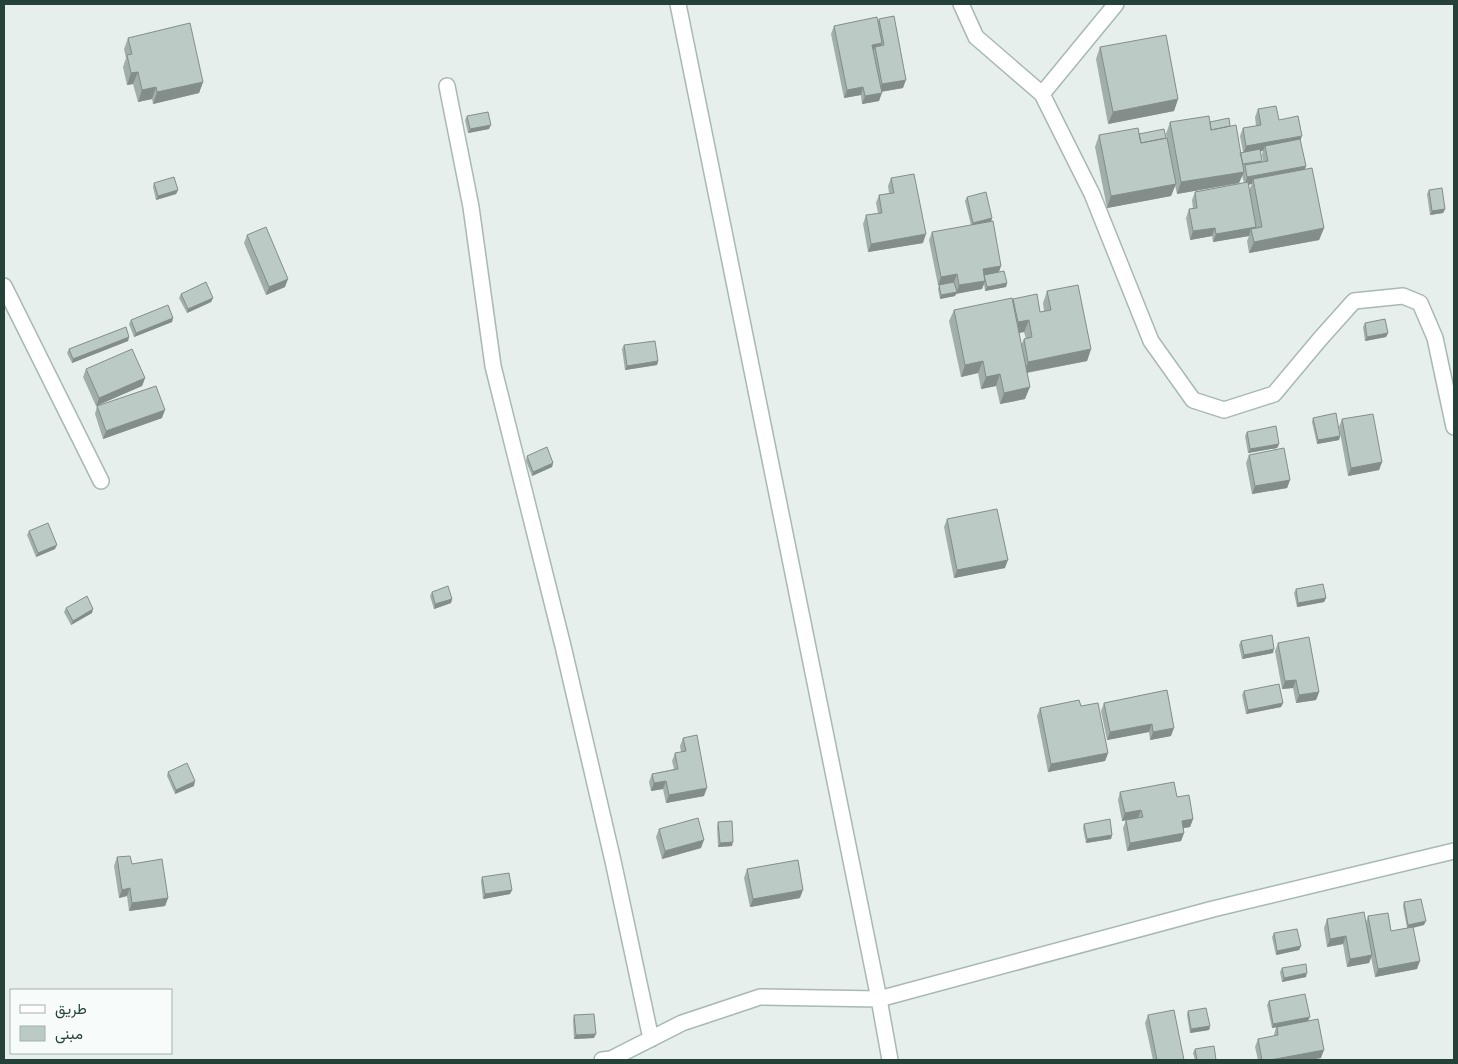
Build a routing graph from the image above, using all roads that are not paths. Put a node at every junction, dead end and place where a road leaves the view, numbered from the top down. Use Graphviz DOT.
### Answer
graph roads {
  1 [pos="678,4"];
  2 [pos="961,4"];
  3 [pos="1116,4"];
  4 [pos="447,86"];
  5 [pos="1042,94"];
  6 [pos="4,286"];
  7 [pos="1454,427"];
  8 [pos="101,480"];
  9 [pos="1454,851"];
  10 [pos="880,999"];
  11 [pos="651,1039"];
  12 [pos="602,1060"];
  13 [pos="890,1060"];
  1 -- 10 [label="street"];
  2 -- 5 [label="street"];
  3 -- 5 [label="street"];
  4 -- 11 [label="street"];
  5 -- 7 [label="street"];
  6 -- 8 [label="street"];
  9 -- 10 [label="street"];
  10 -- 11 [label="street"];
  10 -- 13 [label="street"];
  11 -- 12 [label="street"];
}
